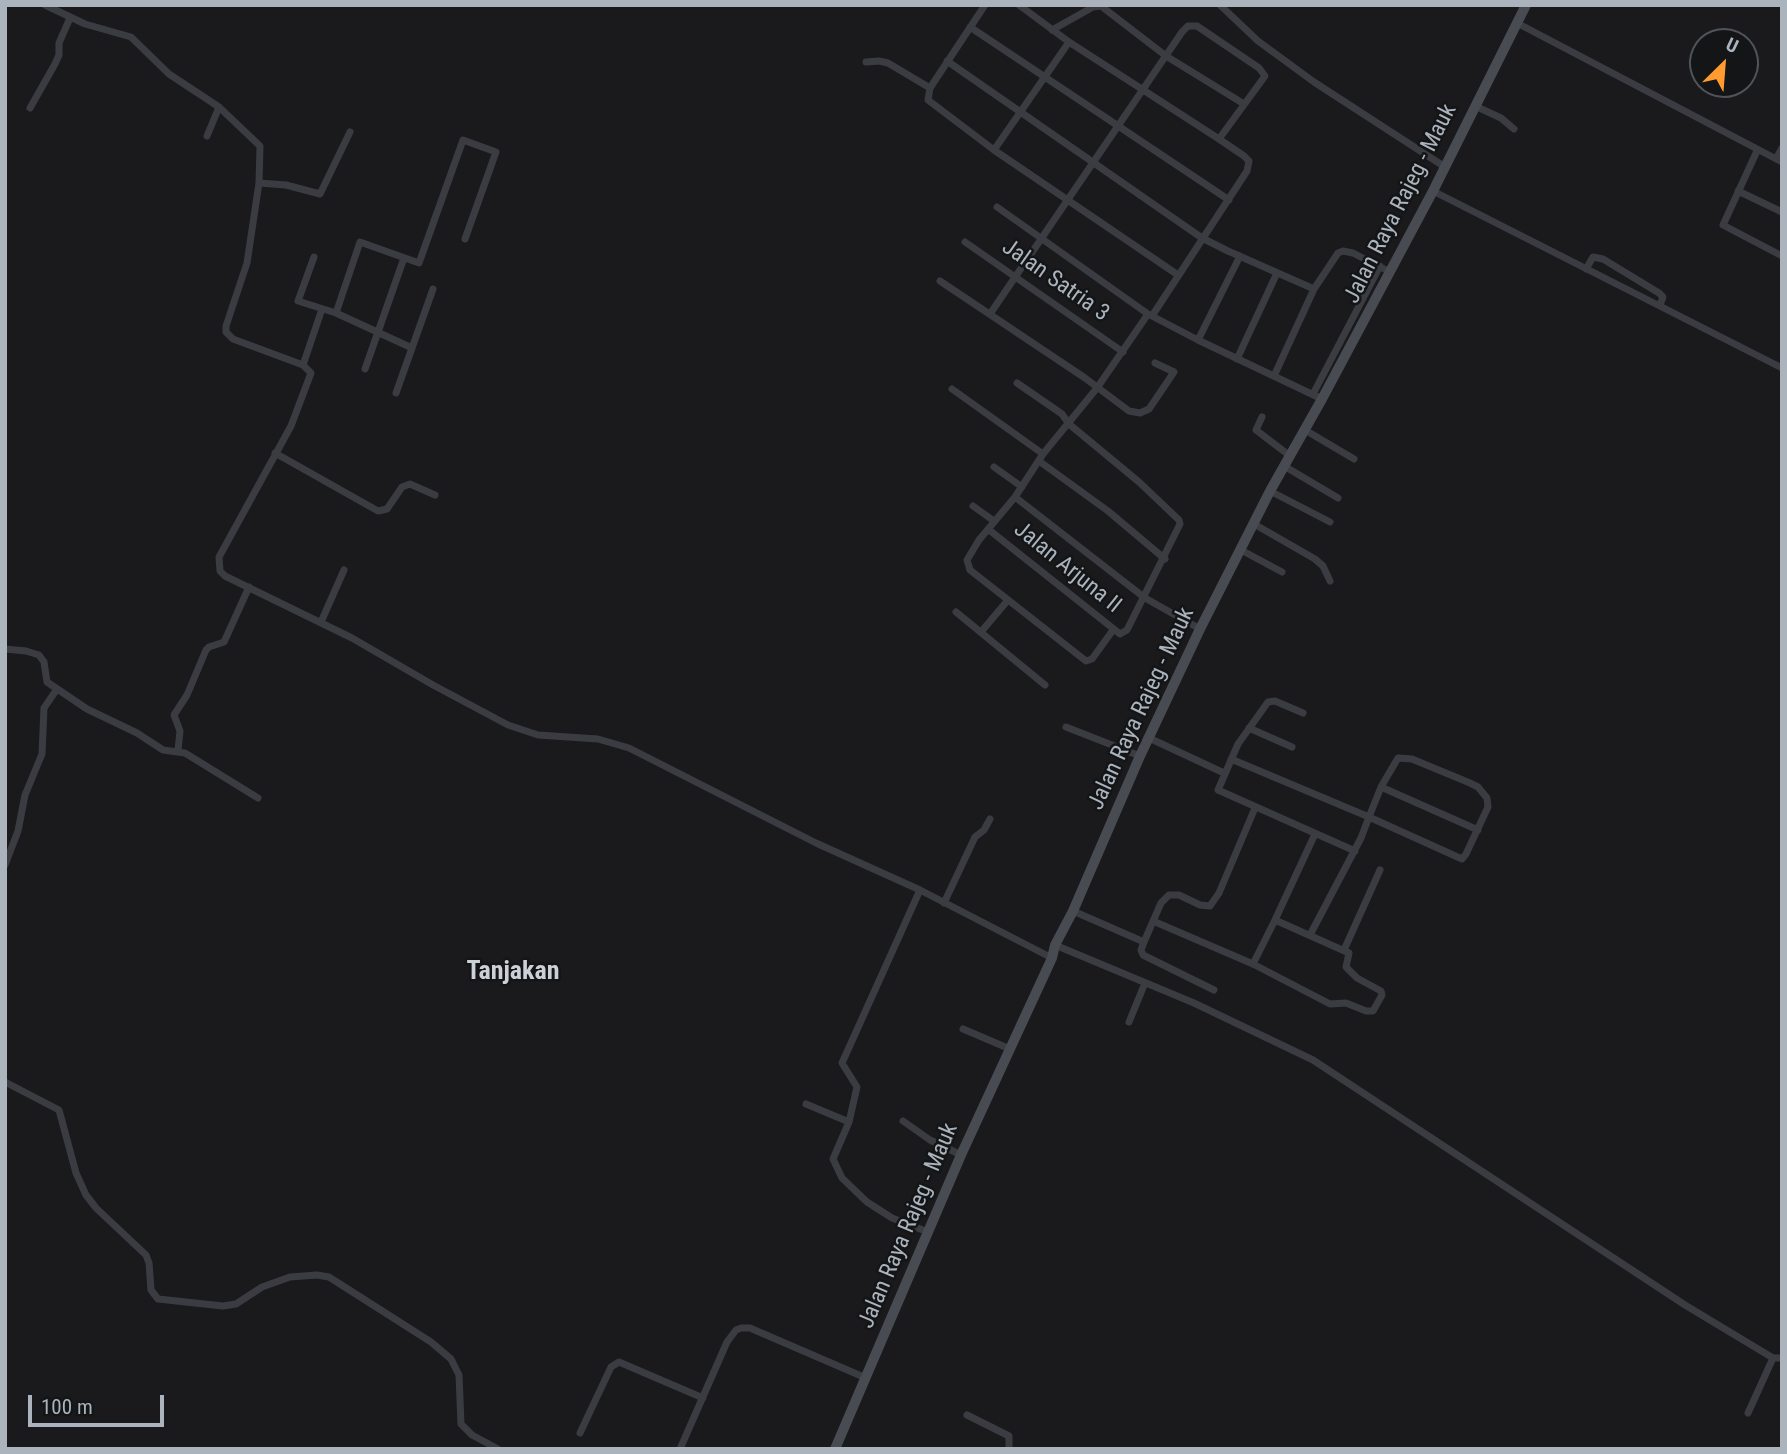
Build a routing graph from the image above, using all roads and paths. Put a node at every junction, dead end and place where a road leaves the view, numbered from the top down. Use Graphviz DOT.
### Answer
graph roads {
  1 [pos="45,5"];
  2 [pos="985,5"];
  3 [pos="1220,5"];
  4 [pos="1526,5"];
  5 [pos="1024,7"];
  6 [pos="70,18"];
  7 [pos="1517,23"];
  8 [pos="970,27"];
  9 [pos="1052,30"];
  10 [pos="1069,42"];
  11 [pos="1166,56"];
  12 [pos="947,61"];
  13 [pos="866,62"];
  14 [pos="1045,77"];
  15 [pos="930,88"];
  16 [pos="1143,91"];
  17 [pos="1244,104"];
  18 [pos="1475,106"];
  19 [pos="219,107"];
  20 [pos="30,108"];
  21 [pos="1020,112"];
  22 [pos="1118,126"];
  23 [pos="1514,129"];
  24 [pos="351,132"];
  25 [pos="207,136"];
  26 [pos="1219,139"];
  27 [pos="1782,148"];
  28 [pos="994,150"];
  29 [pos="1757,151"];
  30 [pos="1779,161"];
  31 [pos="1093,163"];
  32 [pos="1445,167"];
  33 [pos="259,183"];
  34 [pos="1433,191"];
  35 [pos="1738,191"];
  36 [pos="1067,198"];
  37 [pos="1229,200"];
  38 [pos="997,207"];
  39 [pos="1782,212"];
  40 [pos="1202,238"];
  41 [pos="466,239"];
  42 [pos="1042,239"];
  43 [pos="965,242"];
  44 [pos="1240,256"];
  45 [pos="1782,256"];
  46 [pos="314,257"];
  47 [pos="404,258"];
  48 [pos="1385,269"];
  49 [pos="1586,269"];
  50 [pos="1278,273"];
  51 [pos="1178,275"];
  52 [pos="1016,276"];
  53 [pos="940,281"];
  54 [pos="433,289"];
  55 [pos="1314,289"];
  56 [pos="1660,305"];
  57 [pos="322,309"];
  58 [pos="336,313"];
  59 [pos="990,314"];
  60 [pos="1150,315"];
  61 [pos="378,333"];
  62 [pos="1198,341"];
  63 [pos="412,348"];
  64 [pos="1123,352"];
  65 [pos="1237,359"];
  66 [pos="1156,363"];
  67 [pos="303,365"];
  68 [pos="1782,368"];
  69 [pos="365,369"];
  70 [pos="1274,376"];
  71 [pos="1017,383"];
  72 [pos="1097,388"];
  73 [pos="952,389"];
  74 [pos="396,393"];
  75 [pos="1318,396"];
  76 [pos="1262,417"];
  77 [pos="1069,424"];
  78 [pos="1304,430"];
  79 [pos="275,453"];
  80 [pos="1041,457"];
  81 [pos="1354,459"];
  82 [pos="1287,461"];
  83 [pos="994,467"];
  84 [pos="1022,488"];
  85 [pos="1270,491"];
  86 [pos="435,495"];
  87 [pos="1015,497"];
  88 [pos="1338,498"];
  89 [pos="973,506"];
  90 [pos="994,521"];
  91 [pos="1330,522"];
  92 [pos="1254,524"];
  93 [pos="988,529"];
  94 [pos="1241,550"];
  95 [pos="1165,559"];
  96 [pos="344,570"];
  97 [pos="1282,572"];
  98 [pos="1330,582"];
  99 [pos="248,587"];
  100 [pos="1145,598"];
  101 [pos="1008,600"];
  102 [pos="956,612"];
  103 [pos="321,622"];
  104 [pos="1200,629"];
  105 [pos="1113,631"];
  106 [pos="981,632"];
  107 [pos="5,649"];
  108 [pos="1045,685"];
  109 [pos="57,689"];
  110 [pos="1303,713"];
  111 [pos="1066,727"];
  112 [pos="1249,728"];
  113 [pos="1149,738"];
  114 [pos="1292,747"];
  115 [pos="178,750"];
  116 [pos="1140,756"];
  117 [pos="1231,759"];
  118 [pos="1224,774"];
  119 [pos="1381,787"];
  120 [pos="258,798"];
  121 [pos="1255,808"];
  122 [pos="1369,817"];
  123 [pos="989,819"];
  124 [pos="1478,830"];
  125 [pos="1315,834"];
  126 [pos="1355,851"];
  127 [pos="5,865"];
  128 [pos="1380,870"];
  129 [pos="920,890"];
  130 [pos="944,903"];
  131 [pos="1073,911"];
  132 [pos="1275,920"];
  133 [pos="1153,921"];
  134 [pos="1310,935"];
  135 [pos="1143,942"];
  136 [pos="1055,945"];
  137 [pos="1344,950"];
  138 [pos="1052,958"];
  139 [pos="1253,964"];
  140 [pos="1145,983"];
  141 [pos="1214,990"];
  142 [pos="1129,1022"];
  143 [pos="963,1029"];
  144 [pos="1010,1049"];
  145 [pos="5,1082"];
  146 [pos="806,1104"];
  147 [pos="903,1121"];
  148 [pos="849,1122"];
  149 [pos="961,1155"];
  150 [pos="928,1232"];
  151 [pos="1773,1358"];
  152 [pos="1782,1358"];
  153 [pos="866,1378"];
  154 [pos="703,1398"];
  155 [pos="1748,1413"];
  156 [pos="967,1415"];
  157 [pos="580,1433"];
  158 [pos="498,1449"];
  159 [pos="681,1449"];
  160 [pos="835,1449"];
  161 [pos="1009,1449"];
  1 -- 6 [label="street"];
  2 -- 8 [label="street"];
  3 -- 32 [label="street"];
  4 -- 7 [label="main road, Jalan Raya Rajeg - Mauk"];
  5 -- 9 [label="street"];
  6 -- 19 [label="street"];
  6 -- 20 [label="street"];
  7 -- 18 [label="main road, Jalan Raya Rajeg - Mauk"];
  7 -- 29 [label="street"];
  8 -- 12 [label="street"];
  8 -- 14 [label="street"];
  9 -- 10 [label="street"];
  9 -- 11 [label="street"];
  10 -- 14 [label="street"];
  10 -- 16 [label="street"];
  11 -- 16 [label="street"];
  11 -- 17 [label="street"];
  11 -- 17 [label="street"];
  12 -- 15 [label="street"];
  12 -- 21 [label="street"];
  13 -- 15 [label="street"];
  14 -- 21 [label="street"];
  14 -- 22 [label="street"];
  15 -- 28 [label="street"];
  16 -- 22 [label="street"];
  16 -- 26 [label="street"];
  17 -- 26 [label="street"];
  18 -- 23 [label="street"];
  18 -- 32 [label="main road, Jalan Raya Rajeg - Mauk"];
  19 -- 25 [label="street"];
  19 -- 33 [label="street"];
  21 -- 28 [label="street"];
  21 -- 31 [label="street"];
  22 -- 31 [label="street"];
  22 -- 37 [label="street"];
  24 -- 33 [label="street"];
  26 -- 37 [label="street"];
  27 -- 30 [label="street"];
  28 -- 36 [label="street"];
  29 -- 30 [label="street"];
  29 -- 35 [label="street"];
  31 -- 36 [label="street"];
  31 -- 40 [label="street"];
  32 -- 34 [label="main road, Jalan Raya Rajeg - Mauk"];
  33 -- 67 [label="street"];
  34 -- 48 [label="main road, Jalan Raya Rajeg - Mauk"];
  34 -- 49 [label="street"];
  35 -- 39 [label="street"];
  35 -- 45 [label="street"];
  36 -- 42 [label="street"];
  36 -- 51 [label="street"];
  37 -- 40 [label="street"];
  38 -- 42 [label="street"];
  40 -- 44 [label="street"];
  40 -- 51 [label="street"];
  41 -- 47 [label="street"];
  42 -- 52 [label="street"];
  42 -- 60 [label="street"];
  43 -- 52 [label="street, Jalan Satria 3"];
  44 -- 50 [label="street"];
  44 -- 62 [label="street"];
  46 -- 57 [label="street"];
  47 -- 58 [label="street"];
  47 -- 61 [label="street"];
  48 -- 55 [label="street"];
  48 -- 75 [label="main road, Jalan Raya Rajeg - Mauk"];
  49 -- 56 [label="street"];
  49 -- 56 [label="street"];
  50 -- 55 [label="street"];
  50 -- 65 [label="street"];
  51 -- 60 [label="street"];
  52 -- 59 [label="street"];
  52 -- 64 [label="street, Jalan Satria 3"];
  53 -- 59 [label="street"];
  54 -- 63 [label="street"];
  55 -- 70 [label="street"];
  56 -- 68 [label="street"];
  57 -- 58 [label="street"];
  57 -- 67 [label="street"];
  58 -- 61 [label="street"];
  59 -- 72 [label="street"];
  60 -- 62 [label="street"];
  60 -- 64 [label="street"];
  61 -- 63 [label="street"];
  61 -- 69 [label="street"];
  62 -- 65 [label="street"];
  63 -- 74 [label="street"];
  64 -- 72 [label="street"];
  65 -- 70 [label="street"];
  66 -- 72 [label="street"];
  67 -- 79 [label="street"];
  70 -- 75 [label="street"];
  71 -- 77 [label="street"];
  72 -- 77 [label="street"];
  73 -- 80 [label="street"];
  75 -- 78 [label="main road, Jalan Raya Rajeg - Mauk"];
  76 -- 82 [label="street"];
  77 -- 80 [label="street"];
  77 -- 95 [label="street"];
  78 -- 81 [label="street"];
  78 -- 82 [label="main road, Jalan Raya Rajeg - Mauk"];
  79 -- 86 [label="street"];
  79 -- 99 [label="street"];
  80 -- 84 [label="street"];
  80 -- 95 [label="street"];
  82 -- 85 [label="main road, Jalan Raya Rajeg - Mauk"];
  82 -- 88 [label="street"];
  83 -- 84 [label="street"];
  84 -- 87 [label="street"];
  85 -- 91 [label="street"];
  85 -- 92 [label="main road, Jalan Raya Rajeg - Mauk"];
  87 -- 90 [label="street"];
  87 -- 100 [label="street"];
  89 -- 90 [label="street"];
  90 -- 93 [label="street"];
  92 -- 94 [label="main road, Jalan Raya Rajeg - Mauk"];
  92 -- 98 [label="street"];
  93 -- 101 [label="street"];
  93 -- 105 [label="street, Jalan Arjuna II"];
  94 -- 97 [label="street"];
  94 -- 104 [label="main road, Jalan Raya Rajeg - Mauk"];
  95 -- 100 [label="street"];
  96 -- 103 [label="street"];
  99 -- 103 [label="street"];
  99 -- 115 [label="street"];
  100 -- 104 [label="street"];
  100 -- 105 [label="street, Jalan Arjuna II"];
  101 -- 105 [label="street"];
  101 -- 106 [label="street"];
  102 -- 106 [label="street"];
  103 -- 129 [label="street"];
  104 -- 113 [label="main road, Jalan Raya Rajeg - Mauk"];
  106 -- 108 [label="street"];
  107 -- 109 [label="street"];
  109 -- 115 [label="street"];
  109 -- 127 [label="street"];
  110 -- 112 [label="street"];
  111 -- 116 [label="street"];
  112 -- 114 [label="street"];
  112 -- 117 [label="street"];
  113 -- 116 [label="main road, Jalan Raya Rajeg - Mauk"];
  113 -- 118 [label="street"];
  115 -- 120 [label="street"];
  116 -- 131 [label="main road, Jalan Raya Rajeg - Mauk"];
  117 -- 118 [label="street"];
  117 -- 122 [label="street"];
  118 -- 121 [label="street"];
  119 -- 122 [label="street"];
  119 -- 124 [label="street"];
  119 -- 124 [label="street"];
  121 -- 125 [label="street"];
  121 -- 133 [label="street"];
  122 -- 124 [label="street"];
  122 -- 126 [label="street"];
  123 -- 130 [label="street"];
  125 -- 126 [label="street"];
  125 -- 132 [label="street"];
  126 -- 134 [label="street"];
  128 -- 137 [label="street"];
  129 -- 130 [label="street"];
  129 -- 148 [label="street"];
  130 -- 138 [label="street"];
  131 -- 135 [label="street"];
  131 -- 136 [label="main road, Jalan Raya Rajeg - Mauk"];
  132 -- 134 [label="street"];
  132 -- 139 [label="street"];
  133 -- 135 [label="street"];
  133 -- 139 [label="street"];
  134 -- 137 [label="street"];
  135 -- 141 [label="street"];
  136 -- 138 [label="main road, Jalan Raya Rajeg - Mauk"];
  136 -- 140 [label="street"];
  137 -- 139 [label="street"];
  138 -- 144 [label="main road, Jalan Raya Rajeg - Mauk"];
  140 -- 142 [label="street"];
  140 -- 151 [label="street"];
  143 -- 144 [label="street"];
  144 -- 149 [label="main road, Jalan Raya Rajeg - Mauk"];
  145 -- 158 [label="street"];
  146 -- 148 [label="street"];
  147 -- 149 [label="street"];
  148 -- 150 [label="street"];
  149 -- 150 [label="main road, Jalan Raya Rajeg - Mauk"];
  150 -- 153 [label="main road, Jalan Raya Rajeg - Mauk"];
  151 -- 152 [label="street"];
  151 -- 155 [label="street"];
  153 -- 154 [label="street"];
  153 -- 160 [label="main road, Jalan Raya Rajeg - Mauk"];
  154 -- 157 [label="street"];
  154 -- 159 [label="street"];
  156 -- 161 [label="street"];
}
